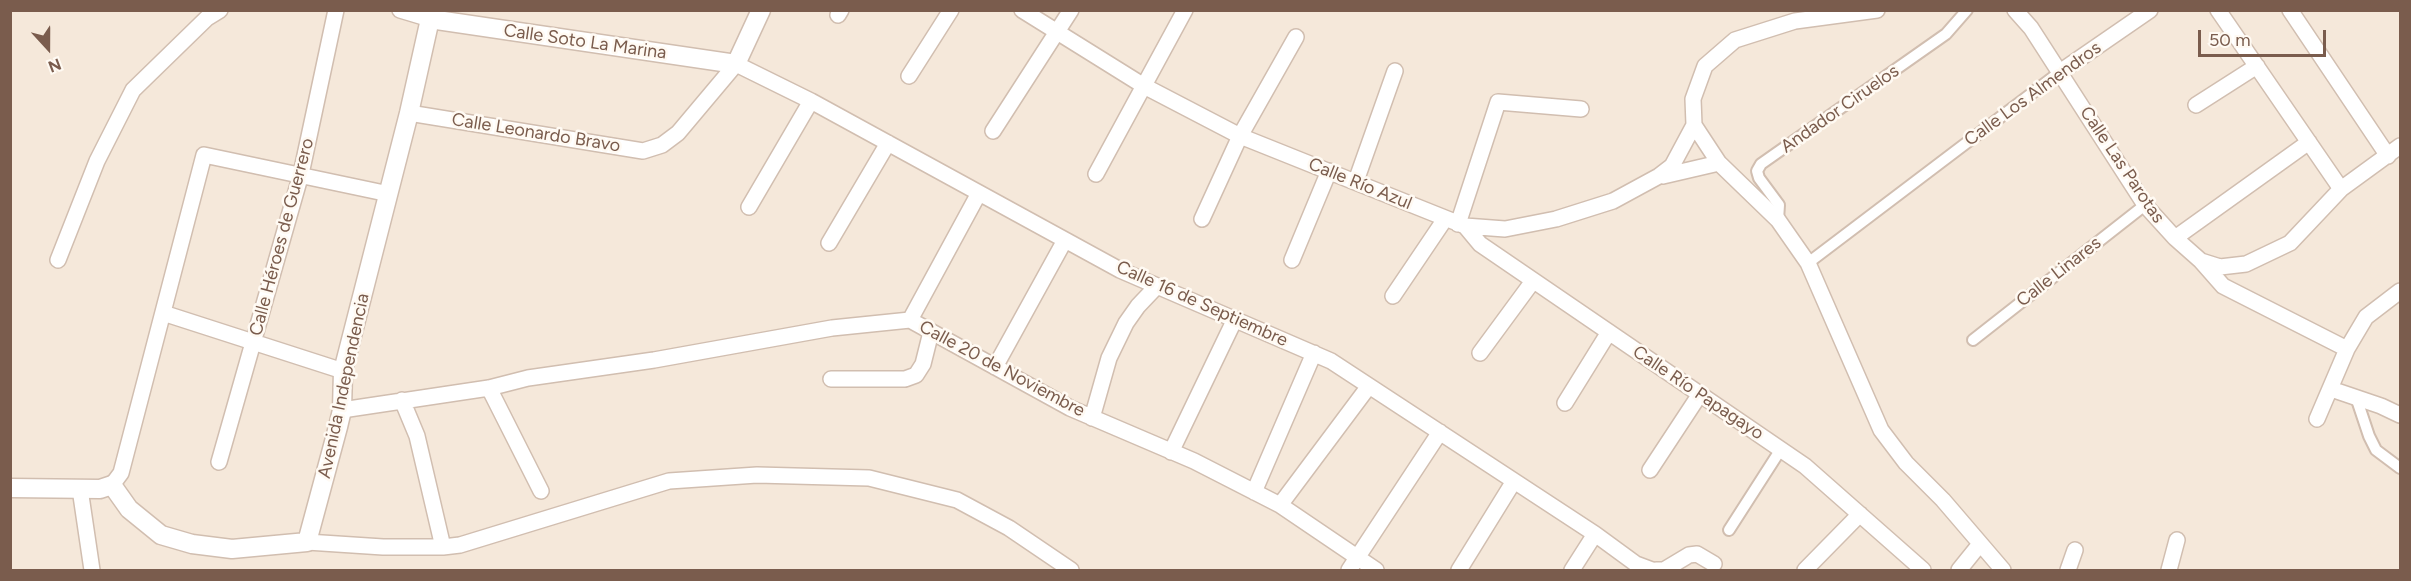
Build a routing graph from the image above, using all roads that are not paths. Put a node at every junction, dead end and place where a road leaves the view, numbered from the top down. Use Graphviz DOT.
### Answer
graph roads {
  1 [pos="220,10"];
  2 [pos="336,10"];
  3 [pos="400,10"];
  4 [pos="761,10"];
  5 [pos="951,10"];
  6 [pos="1022,10"];
  7 [pos="1071,10"];
  8 [pos="1185,10"];
  9 [pos="1876,10"];
  10 [pos="1967,10"];
  11 [pos="2015,10"];
  12 [pos="2150,10"];
  13 [pos="2218,10"];
  14 [pos="2290,10"];
  15 [pos="431,15"];
  16 [pos="1057,32"];
  17 [pos="1296,37"];
  18 [pos="736,64"];
  19 [pos="2257,66"];
  20 [pos="1395,71"];
  21 [pos="2060,72"];
  22 [pos="909,76"];
  23 [pos="1144,86"];
  24 [pos="811,100"];
  25 [pos="2196,105"];
  26 [pos="1581,109"];
  27 [pos="410,112"];
  28 [pos="1694,125"];
  29 [pos="993,132"];
  30 [pos="1240,136"];
  31 [pos="2308,142"];
  32 [pos="888,143"];
  33 [pos="2400,146"];
  34 [pos="2388,156"];
  35 [pos="1719,163"];
  36 [pos="1329,171"];
  37 [pos="301,174"];
  38 [pos="1096,174"];
  39 [pos="1659,176"];
  40 [pos="1356,181"];
  41 [pos="2342,189"];
  42 [pos="979,193"];
  43 [pos="389,194"];
  44 [pos="2145,205"];
  45 [pos="749,207"];
  46 [pos="1202,219"];
  47 [pos="1778,220"];
  48 [pos="1456,223"];
  49 [pos="2175,238"];
  50 [pos="1065,240"];
  51 [pos="828,243"];
  52 [pos="58,260"];
  53 [pos="1292,260"];
  54 [pos="2201,261"];
  55 [pos="1808,263"];
  56 [pos="1533,280"];
  57 [pos="1157,286"];
  58 [pos="2400,291"];
  59 [pos="1394,296"];
  60 [pos="163,313"];
  61 [pos="1235,319"];
  62 [pos="910,320"];
  63 [pos="931,332"];
  64 [pos="1609,332"];
  65 [pos="1973,340"];
  66 [pos="254,342"];
  67 [pos="2347,349"];
  68 [pos="1314,353"];
  69 [pos="1480,353"];
  70 [pos="995,367"];
  71 [pos="343,372"];
  72 [pos="831,380"];
  73 [pos="1369,386"];
  74 [pos="489,388"];
  75 [pos="2331,389"];
  76 [pos="1700,394"];
  77 [pos="2356,397"];
  78 [pos="402,400"];
  79 [pos="1565,403"];
  80 [pos="342,410"];
  81 [pos="2400,415"];
  82 [pos="1092,418"];
  83 [pos="2317,419"];
  84 [pos="1440,432"];
  85 [pos="1781,449"];
  86 [pos="1171,452"];
  87 [pos="219,462"];
  88 [pos="2400,468"];
  89 [pos="1650,470"];
  90 [pos="1514,481"];
  91 [pos="112,485"];
  92 [pos="10,489"];
  93 [pos="80,489"];
  94 [pos="541,491"];
  95 [pos="1254,492"];
  96 [pos="1280,505"];
  97 [pos="1860,514"];
  98 [pos="1729,530"];
  99 [pos="1595,534"];
  100 [pos="2177,540"];
  101 [pos="307,542"];
  102 [pos="1980,544"];
  103 [pos="443,547"];
  104 [pos="2075,550"];
  105 [pos="1353,564"];
  106 [pos="1714,564"];
  107 [pos="92,570"];
  108 [pos="1071,570"];
  109 [pos="1376,570"];
  110 [pos="1459,570"];
  111 [pos="1572,570"];
  112 [pos="1654,570"];
  113 [pos="1805,570"];
  114 [pos="1923,570"];
  115 [pos="1959,570"];
  116 [pos="2003,570"];
  117 [pos="2068,570"];
  118 [pos="2169,570"];
  1 -- 52 [label="street"];
  2 -- 37 [label="street, Calle Héroes de Guerrero"];
  3 -- 15 [label="street, Calle Soto La Marina"];
  4 -- 18 [label="street"];
  5 -- 22 [label="street"];
  6 -- 16 [label="street, Calle Río Azul"];
  7 -- 16 [label="street"];
  8 -- 23 [label="street"];
  9 -- 28 [label="street"];
  10 -- 47 [label="street, Andador Ciruelos"];
  11 -- 21 [label="street, Calle Las Parotas"];
  12 -- 21 [label="street, Calle Los Almendros"];
  13 -- 19 [label="street"];
  14 -- 34 [label="street"];
  15 -- 18 [label="street, Calle Soto La Marina"];
  15 -- 27 [label="street, Avenida Independencia"];
  16 -- 23 [label="street, Calle Río Azul"];
  16 -- 29 [label="street"];
  17 -- 30 [label="street"];
  18 -- 24 [label="street, Calle 16 de Septiembre"];
  18 -- 27 [label="street, Calle Leonardo Bravo"];
  19 -- 25 [label="street"];
  19 -- 31 [label="street"];
  20 -- 40 [label="street"];
  21 -- 44 [label="street, Calle Las Parotas"];
  21 -- 55 [label="street, Calle Los Almendros"];
  23 -- 30 [label="street, Calle Río Azul"];
  23 -- 38 [label="street"];
  24 -- 32 [label="street, Calle 16 de Septiembre"];
  24 -- 45 [label="street"];
  26 -- 48 [label="street"];
  27 -- 43 [label="street, Avenida Independencia"];
  28 -- 35 [label="street"];
  28 -- 39 [label="street, Calle Río Azul"];
  30 -- 36 [label="street, Calle Río Azul"];
  30 -- 46 [label="street"];
  31 -- 41 [label="street"];
  31 -- 49 [label="street"];
  32 -- 42 [label="street, Calle 16 de Septiembre"];
  32 -- 51 [label="street"];
  33 -- 34 [label="street"];
  34 -- 41 [label="street"];
  35 -- 39 [label="street"];
  35 -- 47 [label="street"];
  36 -- 40 [label="street, Calle Río Azul"];
  36 -- 53 [label="street"];
  37 -- 43 [label="street"];
  37 -- 60 [label="street"];
  37 -- 66 [label="street, Calle Héroes de Guerrero"];
  39 -- 48 [label="street, Calle Río Azul"];
  40 -- 48 [label="street, Calle Río Azul"];
  41 -- 54 [label="street"];
  42 -- 50 [label="street, Calle 16 de Septiembre"];
  42 -- 62 [label="street"];
  43 -- 71 [label="street, Avenida Independencia"];
  44 -- 49 [label="street, Calle Las Parotas"];
  44 -- 65 [label="street, Calle Linares"];
  47 -- 55 [label="street"];
  48 -- 56 [label="street, Calle Río Papagayo"];
  48 -- 59 [label="street"];
  49 -- 54 [label="street, Calle Las Parotas"];
  50 -- 57 [label="street, Calle 16 de Septiembre"];
  50 -- 70 [label="street"];
  54 -- 67 [label="street, Calle Las Parotas"];
  55 -- 102 [label="street"];
  56 -- 64 [label="street, Calle Río Papagayo"];
  56 -- 69 [label="street"];
  57 -- 61 [label="street, Calle 16 de Septiembre"];
  57 -- 82 [label="street"];
  58 -- 67 [label="street"];
  60 -- 66 [label="street"];
  60 -- 91 [label="street"];
  61 -- 68 [label="street, Calle 16 de Septiembre"];
  61 -- 86 [label="street"];
  62 -- 63 [label="street, Calle 20 de Noviembre"];
  62 -- 74 [label="street, Calle 20 de Noviembre"];
  63 -- 70 [label="street, Calle 20 de Noviembre"];
  63 -- 72 [label="street"];
  64 -- 76 [label="street, Calle Río Papagayo"];
  64 -- 79 [label="street"];
  66 -- 71 [label="street"];
  66 -- 87 [label="street, Calle Héroes de Guerrero"];
  67 -- 75 [label="street"];
  68 -- 73 [label="street, Calle 16 de Septiembre"];
  68 -- 95 [label="street"];
  70 -- 82 [label="street, Calle 20 de Noviembre"];
  71 -- 80 [label="street, Avenida Independencia"];
  73 -- 84 [label="street, Calle 16 de Septiembre"];
  73 -- 96 [label="street"];
  74 -- 78 [label="street, Calle 20 de Noviembre"];
  74 -- 94 [label="street"];
  75 -- 77 [label="street"];
  75 -- 83 [label="street"];
  76 -- 85 [label="street, Calle Río Papagayo"];
  76 -- 89 [label="street"];
  77 -- 81 [label="street"];
  77 -- 88 [label="street"];
  78 -- 80 [label="street, Calle 20 de Noviembre"];
  78 -- 103 [label="street"];
  80 -- 101 [label="street, Avenida Independencia"];
  82 -- 86 [label="street, Calle 20 de Noviembre"];
  84 -- 90 [label="street, Calle 16 de Septiembre"];
  84 -- 105 [label="street"];
  85 -- 97 [label="street, Calle Río Papagayo"];
  85 -- 98 [label="street"];
  86 -- 95 [label="street, Calle 20 de Noviembre"];
  90 -- 99 [label="street, Calle 16 de Septiembre"];
  90 -- 110 [label="street"];
  91 -- 93 [label="street"];
  91 -- 101 [label="street"];
  92 -- 93 [label="street"];
  93 -- 107 [label="street"];
  95 -- 96 [label="street, Calle 20 de Noviembre"];
  96 -- 105 [label="street, Calle 20 de Noviembre"];
  97 -- 113 [label="street"];
  97 -- 114 [label="street, Calle Río Papagayo"];
  99 -- 111 [label="street"];
  99 -- 112 [label="street, Calle 16 de Septiembre"];
  100 -- 118 [label="street"];
  101 -- 103 [label="street"];
  102 -- 115 [label="street"];
  102 -- 116 [label="street"];
  103 -- 108 [label="street"];
  104 -- 117 [label="street"];
  105 -- 109 [label="street, Calle 20 de Noviembre"];
  106 -- 112 [label="street, Calle 16 de Septiembre"];
}
